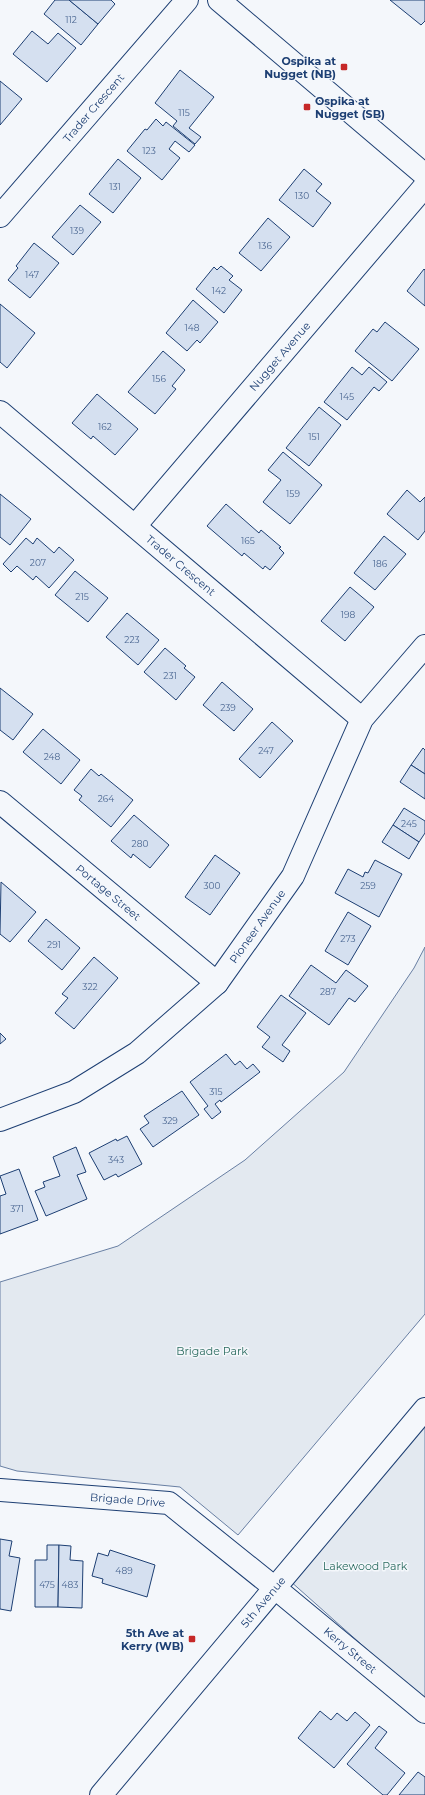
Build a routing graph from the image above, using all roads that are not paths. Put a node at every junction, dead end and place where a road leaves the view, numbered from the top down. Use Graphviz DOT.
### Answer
graph roads {
  1 [pos="187,0"];
  2 [pos="219,0"];
  3 [pos="425,175"];
  4 [pos="425,186"];
  5 [pos="0,216"];
  6 [pos="0,412"];
  7 [pos="135,526"];
  8 [pos="425,646"];
  9 [pos="362,719"];
  10 [pos="0,802"];
  11 [pos="217,983"];
  12 [pos="0,1120"];
  13 [pos="425,1409"];
  14 [pos="0,1490"];
  15 [pos="275,1588"];
  16 [pos="425,1712"];
  17 [pos="101,1795"];
  1 -- 5 [label="street, Trader Crescent"];
  2 -- 3 [label="street"];
  4 -- 7 [label="street, Nugget Avenue"];
  6 -- 7 [label="street, Trader Crescent"];
  7 -- 9 [label="street, Trader Crescent"];
  8 -- 9 [label="street, Pioneer Avenue"];
  9 -- 11 [label="street, Pioneer Avenue"];
  10 -- 11 [label="street, Portage Street"];
  11 -- 12 [label="street, Pioneer Avenue"];
  13 -- 15 [label="street, 5th Avenue"];
  14 -- 15 [label="street, Brigade Drive"];
  15 -- 16 [label="street, Kerry Street"];
  15 -- 17 [label="street, 5th Avenue"];
}
